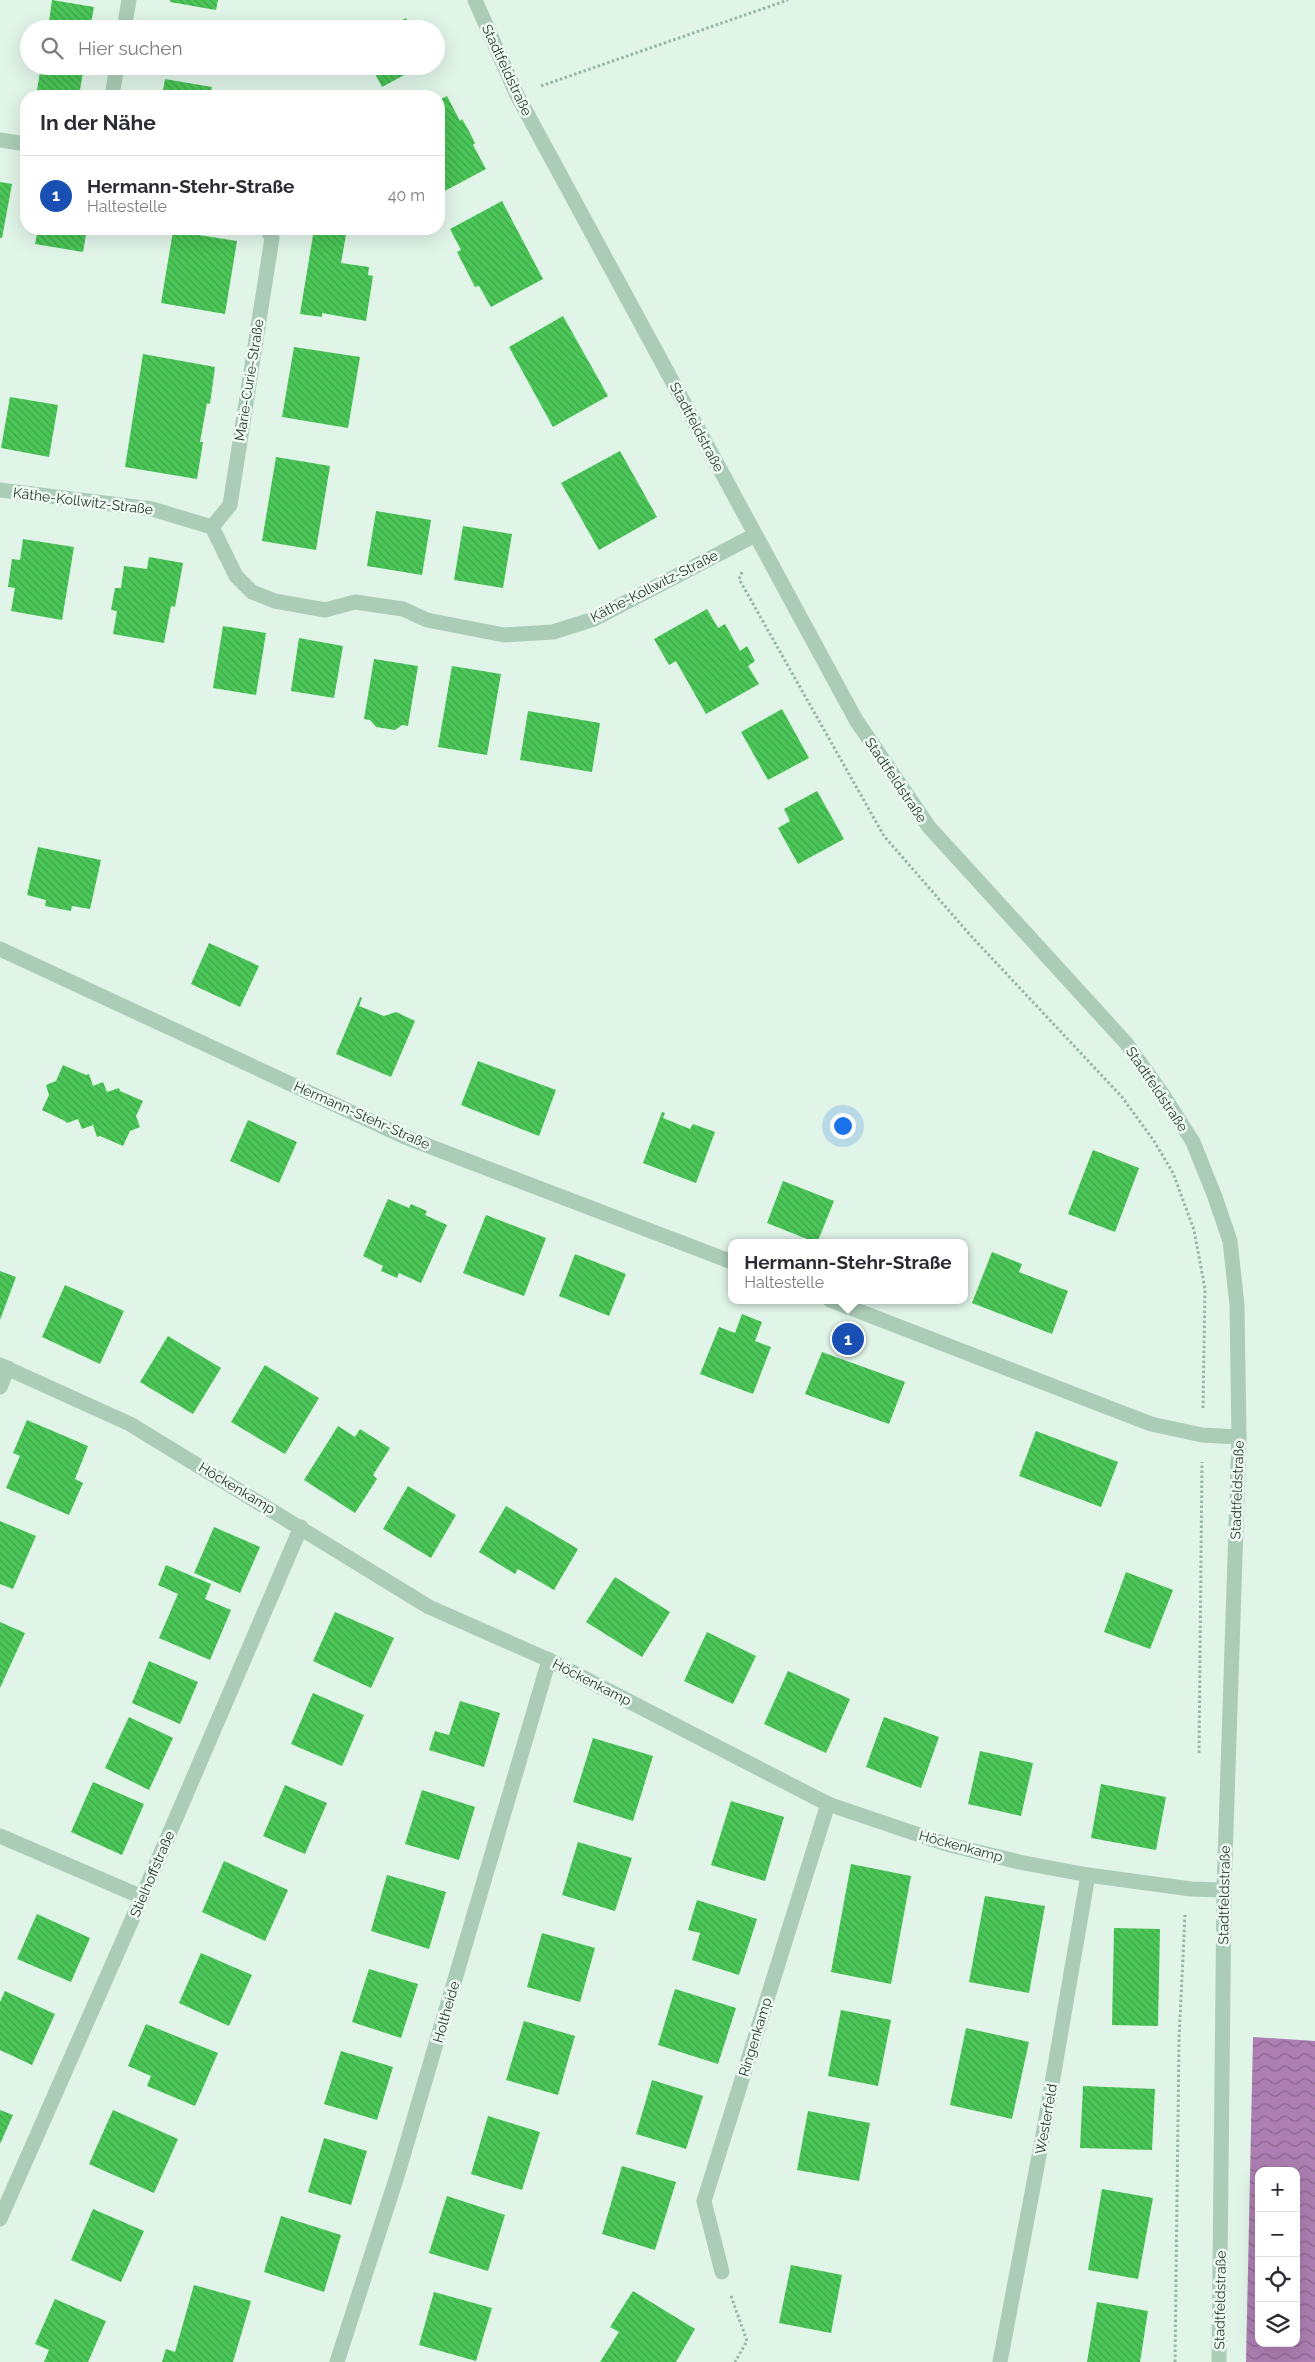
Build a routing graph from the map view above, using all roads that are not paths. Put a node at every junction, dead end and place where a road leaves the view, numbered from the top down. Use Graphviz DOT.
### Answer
graph roads {
  1 [pos="129,0"];
  2 [pos="475,0"];
  3 [pos="126,20"];
  4 [pos="116,75"];
  5 [pos="113,90"];
  6 [pos="0,140"];
  7 [pos="20,143"];
  8 [pos="270,235"];
  9 [pos="0,490"];
  10 [pos="212,527"];
  11 [pos="755,535"];
  12 [pos="0,949"];
  13 [pos="728,1260"];
  14 [pos="840,1304"];
  15 [pos="4,1366"];
  16 [pos="0,1387"];
  17 [pos="1239,1437"];
  18 [pos="301,1527"];
  19 [pos="549,1660"];
  20 [pos="828,1804"];
  21 [pos="0,1836"];
  22 [pos="1088,1875"];
  23 [pos="1224,1890"];
  24 [pos="142,1897"];
  25 [pos="0,2219"];
  26 [pos="722,2272"];
  27 [pos="337,2362"];
  28 [pos="1000,2362"];
  29 [pos="1219,2362"];
  1 -- 3 [label="street"];
  2 -- 11 [label="street, Stadtfeldstraße"];
  4 -- 5 [label="street"];
  6 -- 7 [label="street"];
  8 -- 10 [label="street, Marie-Curie-Straße"];
  9 -- 10 [label="street, Käthe-Kollwitz-Straße"];
  10 -- 11 [label="street, Käthe-Kollwitz-Straße"];
  11 -- 17 [label="street, Stadtfeldstraße"];
  12 -- 13 [label="street, Hermann-Stehr-Straße"];
  14 -- 17 [label="street"];
  15 -- 16 [label="street"];
  15 -- 18 [label="street, Höckenkamp"];
  17 -- 23 [label="street, Stadtfeldstraße"];
  18 -- 19 [label="street, Höckenkamp"];
  18 -- 24 [label="street, Stielhoffstraße"];
  19 -- 20 [label="street, Höckenkamp"];
  19 -- 27 [label="street, Holtheide"];
  20 -- 22 [label="street, Höckenkamp"];
  20 -- 26 [label="street, Ringenkamp"];
  21 -- 24 [label="street"];
  22 -- 23 [label="street, Höckenkamp"];
  22 -- 28 [label="street, Westerfeld"];
  23 -- 29 [label="street, Stadtfeldstraße"];
  24 -- 25 [label="street, Stielhoffstraße"];
}
